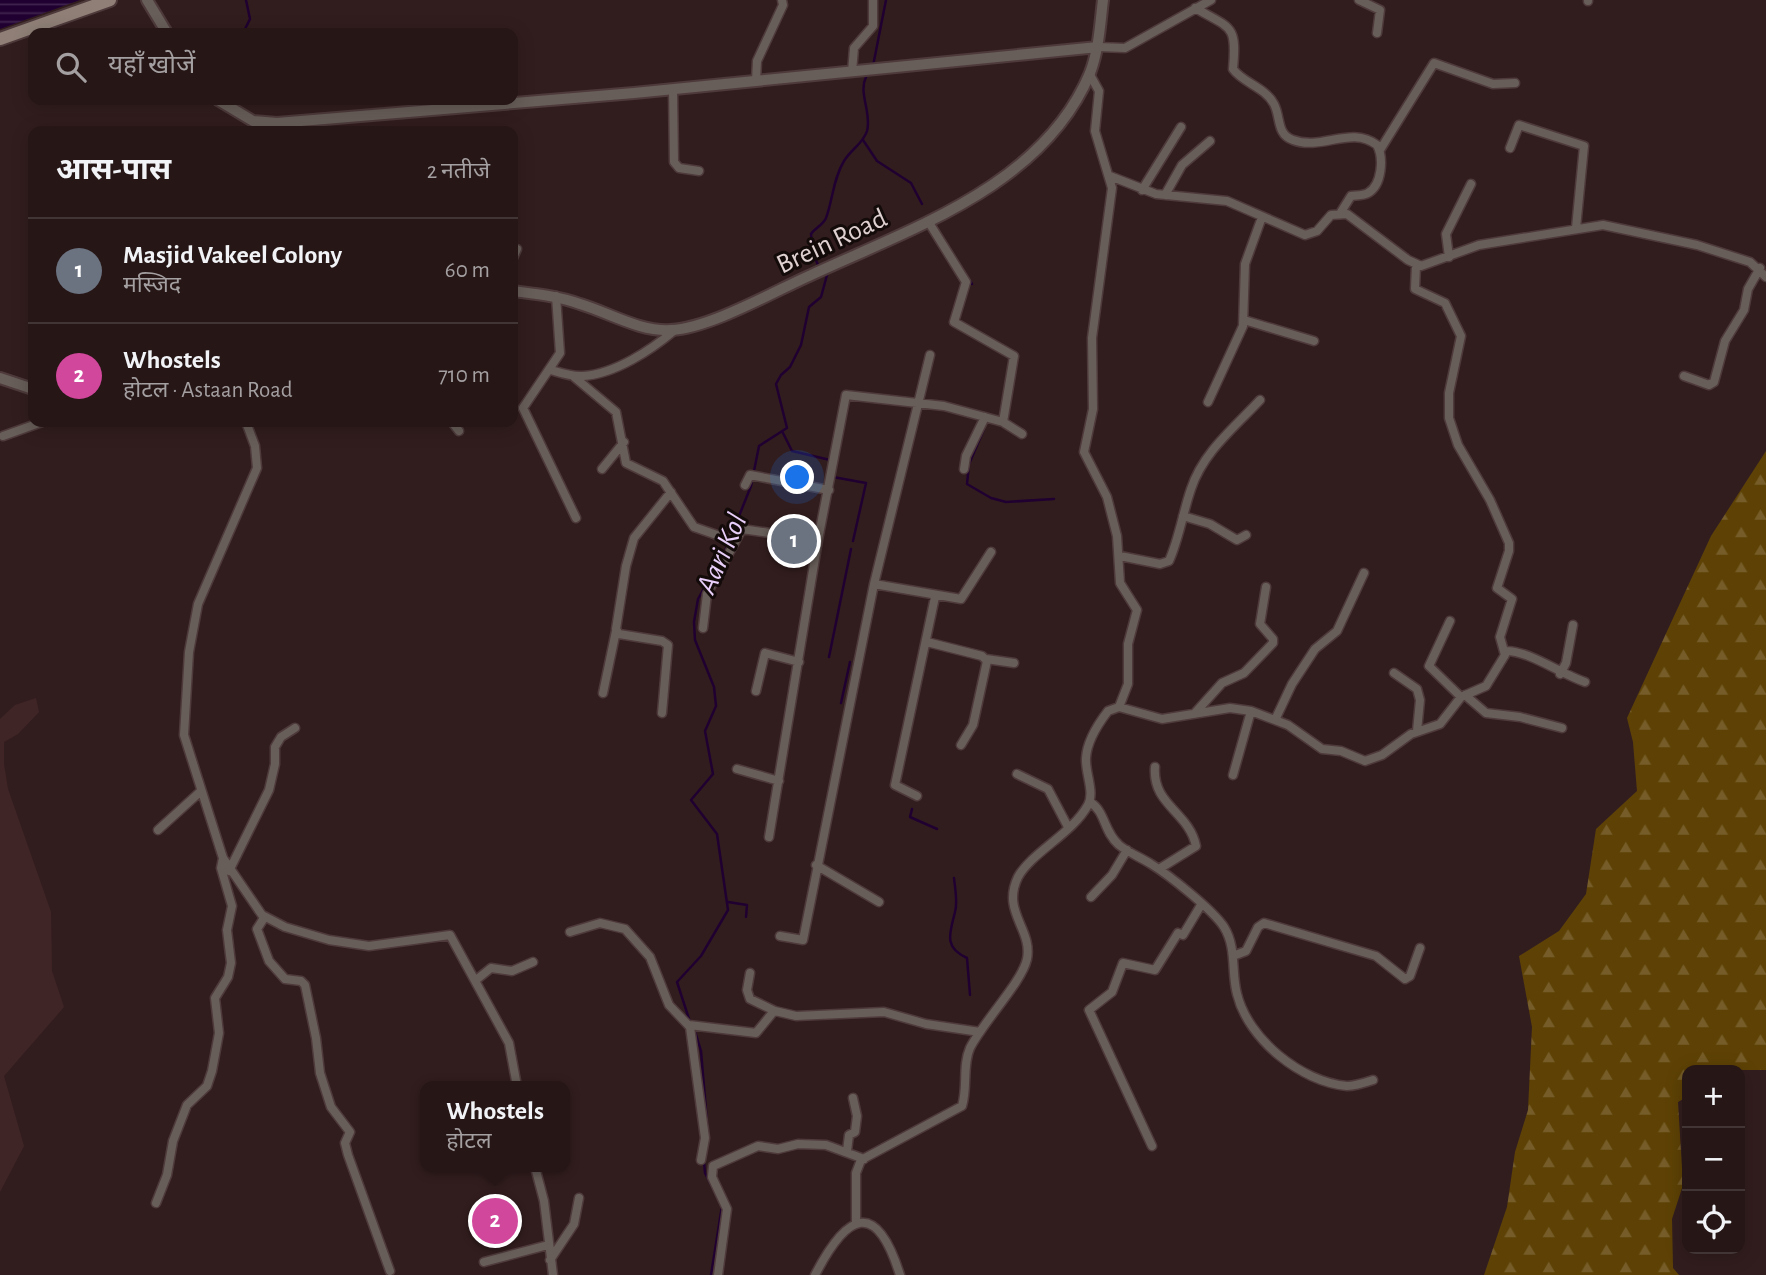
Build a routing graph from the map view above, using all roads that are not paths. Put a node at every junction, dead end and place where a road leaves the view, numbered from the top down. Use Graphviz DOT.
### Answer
graph roads {
  1 [pos="110,0"];
  2 [pos="148,0"];
  3 [pos="782,0"];
  4 [pos="873,0"];
  5 [pos="1103,0"];
  6 [pos="1211,0"];
  7 [pos="1359,0"];
  8 [pos="1195,8"];
  9 [pos="31,28"];
  10 [pos="164,28"];
  11 [pos="28,29"];
  12 [pos="1377,33"];
  13 [pos="0,39"];
  14 [pos="1098,47"];
  15 [pos="852,72"];
  16 [pos="1089,74"];
  17 [pos="756,81"];
  18 [pos="1515,83"];
  19 [pos="673,89"];
  20 [pos="518,102"];
  21 [pos="226,105"];
  22 [pos="487,105"];
  23 [pos="1181,127"];
  24 [pos="1210,141"];
  25 [pos="1510,148"];
  26 [pos="1380,150"];
  27 [pos="699,171"];
  28 [pos="1110,176"];
  29 [pos="1471,184"];
  30 [pos="1142,190"];
  31 [pos="1166,195"];
  32 [pos="1341,212"];
  33 [pos="1262,217"];
  34 [pos="928,221"];
  35 [pos="1576,228"];
  36 [pos="1449,257"];
  37 [pos="1416,265"];
  38 [pos="1760,268"];
  39 [pos="1766,277"];
  40 [pos="518,292"];
  41 [pos="556,296"];
  42 [pos="1244,320"];
  43 [pos="675,330"];
  44 [pos="1314,341"];
  45 [pos="930,355"];
  46 [pos="551,370"];
  47 [pos="573,376"];
  48 [pos="1684,376"];
  49 [pos="0,378"];
  50 [pos="28,387"];
  51 [pos="1260,400"];
  52 [pos="919,402"];
  53 [pos="1208,402"];
  54 [pos="985,417"];
  55 [pos="1003,422"];
  56 [pos="28,427"];
  57 [pos="248,427"];
  58 [pos="456,427"];
  59 [pos="459,431"];
  60 [pos="1022,434"];
  61 [pos="3,436"];
  62 [pos="624,442"];
  63 [pos="964,469"];
  64 [pos="602,470"];
  65 [pos="745,485"];
  66 [pos="829,490"];
  67 [pos="671,492"];
  68 [pos="1183,516"];
  69 [pos="576,518"];
  70 [pos="1246,535"];
  71 [pos="731,540"];
  72 [pos="818,540"];
  73 [pos="992,552"];
  74 [pos="1119,556"];
  75 [pos="1364,573"];
  76 [pos="874,584"];
  77 [pos="1266,587"];
  78 [pos="935,597"];
  79 [pos="1450,621"];
  80 [pos="1573,625"];
  81 [pos="703,628"];
  82 [pos="616,631"];
  83 [pos="928,642"];
  84 [pos="1504,651"];
  85 [pos="986,659"];
  86 [pos="799,662"];
  87 [pos="1014,663"];
  88 [pos="1394,673"];
  89 [pos="1560,674"];
  90 [pos="1585,682"];
  91 [pos="756,691"];
  92 [pos="603,694"];
  93 [pos="1463,696"];
  94 [pos="1119,707"];
  95 [pos="1251,711"];
  96 [pos="662,713"];
  97 [pos="1195,713"];
  98 [pos="1275,720"];
  99 [pos="295,728"];
  100 [pos="1562,728"];
  101 [pos="1417,731"];
  102 [pos="961,745"];
  103 [pos="1155,767"];
  104 [pos="737,769"];
  105 [pos="1017,774"];
  106 [pos="1233,775"];
  107 [pos="779,781"];
  108 [pos="201,791"];
  109 [pos="917,796"];
  110 [pos="1090,802"];
  111 [pos="1068,827"];
  112 [pos="158,831"];
  113 [pos="769,837"];
  114 [pos="1127,850"];
  115 [pos="223,858"];
  116 [pos="816,865"];
  117 [pos="1159,869"];
  118 [pos="229,871"];
  119 [pos="1091,897"];
  120 [pos="879,902"];
  121 [pos="1201,905"];
  122 [pos="264,918"];
  123 [pos="570,932"];
  124 [pos="780,936"];
  125 [pos="1420,948"];
  126 [pos="1233,956"];
  127 [pos="533,962"];
  128 [pos="750,974"];
  129 [pos="476,980"];
  130 [pos="774,1011"];
  131 [pos="692,1025"];
  132 [pos="980,1032"];
  133 [pos="1373,1080"];
  134 [pos="516,1081"];
  135 [pos="853,1098"];
  136 [pos="1152,1146"];
  137 [pos="847,1151"];
  138 [pos="864,1158"];
  139 [pos="701,1160"];
  140 [pos="536,1172"];
  141 [pos="579,1198"];
  142 [pos="156,1203"];
  143 [pos="856,1222"];
  144 [pos="548,1245"];
  145 [pos="550,1260"];
  146 [pos="484,1262"];
  147 [pos="390,1272"];
  148 [pos="553,1275"];
  149 [pos="718,1275"];
  150 [pos="815,1275"];
  151 [pos="900,1275"];
  1 -- 9 [label="main road"];
  2 -- 10 [label="street"];
  3 -- 17 [label="street"];
  4 -- 15 [label="street"];
  5 -- 14 [label="street, Brein Road"];
  6 -- 8 [label="street"];
  7 -- 12 [label="street"];
  8 -- 14 [label="street"];
  8 -- 26 [label="street"];
  11 -- 13 [label="main road"];
  14 -- 15 [label="street"];
  14 -- 16 [label="street, Brein Road"];
  15 -- 17 [label="street"];
  16 -- 28 [label="street"];
  16 -- 34 [label="street, Brein Road"];
  17 -- 19 [label="street"];
  18 -- 26 [label="street"];
  19 -- 20 [label="street"];
  19 -- 27 [label="street"];
  21 -- 22 [label="street"];
  23 -- 30 [label="street"];
  24 -- 31 [label="street"];
  25 -- 35 [label="street"];
  26 -- 32 [label="street"];
  28 -- 30 [label="street"];
  28 -- 74 [label="street"];
  29 -- 36 [label="street"];
  30 -- 31 [label="street"];
  31 -- 33 [label="street"];
  32 -- 33 [label="street"];
  32 -- 37 [label="street"];
  33 -- 42 [label="street"];
  34 -- 43 [label="street, Brein Road"];
  34 -- 55 [label="street"];
  35 -- 36 [label="street"];
  35 -- 38 [label="street"];
  36 -- 37 [label="street"];
  37 -- 84 [label="street"];
  38 -- 39 [label="street"];
  38 -- 48 [label="street"];
  40 -- 41 [label="street, Brein Road"];
  41 -- 43 [label="street, Brein Road"];
  41 -- 46 [label="street"];
  42 -- 44 [label="street"];
  42 -- 53 [label="street"];
  43 -- 47 [label="street"];
  45 -- 52 [label="street"];
  46 -- 47 [label="street"];
  46 -- 69 [label="street"];
  47 -- 62 [label="street"];
  49 -- 50 [label="street"];
  51 -- 68 [label="street"];
  52 -- 54 [label="street"];
  52 -- 66 [label="street"];
  52 -- 76 [label="street"];
  54 -- 55 [label="street"];
  54 -- 63 [label="street"];
  55 -- 60 [label="street"];
  56 -- 61 [label="street"];
  57 -- 108 [label="street"];
  58 -- 59 [label="street"];
  62 -- 64 [label="street"];
  62 -- 67 [label="street"];
  65 -- 66 [label="street"];
  66 -- 72 [label="street"];
  67 -- 71 [label="street"];
  67 -- 82 [label="street"];
  68 -- 70 [label="street"];
  68 -- 74 [label="street"];
  71 -- 72 [label="street"];
  71 -- 81 [label="street"];
  72 -- 86 [label="street"];
  73 -- 78 [label="street"];
  74 -- 94 [label="street"];
  75 -- 98 [label="street"];
  76 -- 78 [label="street"];
  76 -- 116 [label="street"];
  77 -- 97 [label="street"];
  78 -- 83 [label="street"];
  79 -- 93 [label="street"];
  80 -- 89 [label="street"];
  82 -- 92 [label="street"];
  82 -- 96 [label="street"];
  83 -- 85 [label="street"];
  83 -- 109 [label="street"];
  84 -- 89 [label="street"];
  84 -- 93 [label="street"];
  85 -- 87 [label="street"];
  85 -- 102 [label="street"];
  86 -- 91 [label="street"];
  86 -- 107 [label="street"];
  88 -- 101 [label="street"];
  89 -- 90 [label="street"];
  93 -- 100 [label="street"];
  93 -- 101 [label="street"];
  94 -- 97 [label="street"];
  94 -- 110 [label="street"];
  95 -- 97 [label="street"];
  95 -- 98 [label="street"];
  95 -- 106 [label="street"];
  98 -- 101 [label="street"];
  99 -- 118 [label="street"];
  103 -- 117 [label="street"];
  104 -- 107 [label="street"];
  105 -- 111 [label="street"];
  107 -- 113 [label="street"];
  108 -- 112 [label="street"];
  108 -- 115 [label="street"];
  110 -- 111 [label="street"];
  110 -- 114 [label="street"];
  111 -- 132 [label="street"];
  114 -- 117 [label="street"];
  114 -- 119 [label="street"];
  115 -- 118 [label="street"];
  115 -- 142 [label="street"];
  116 -- 120 [label="street"];
  116 -- 124 [label="street"];
  117 -- 121 [label="street"];
  118 -- 122 [label="street"];
  121 -- 126 [label="street"];
  121 -- 136 [label="street"];
  122 -- 129 [label="street"];
  122 -- 147 [label="street"];
  123 -- 131 [label="street"];
  125 -- 126 [label="street"];
  126 -- 133 [label="street"];
  127 -- 129 [label="street"];
  128 -- 130 [label="street"];
  129 -- 134 [label="street"];
  130 -- 131 [label="street"];
  130 -- 132 [label="street"];
  131 -- 139 [label="street"];
  132 -- 138 [label="street"];
  135 -- 137 [label="street"];
  137 -- 138 [label="street"];
  137 -- 149 [label="street"];
  138 -- 143 [label="street"];
  140 -- 144 [label="street"];
  141 -- 145 [label="street"];
  143 -- 150 [label="street"];
  143 -- 151 [label="street"];
  144 -- 145 [label="street"];
  144 -- 146 [label="street"];
  145 -- 148 [label="street"];
}
